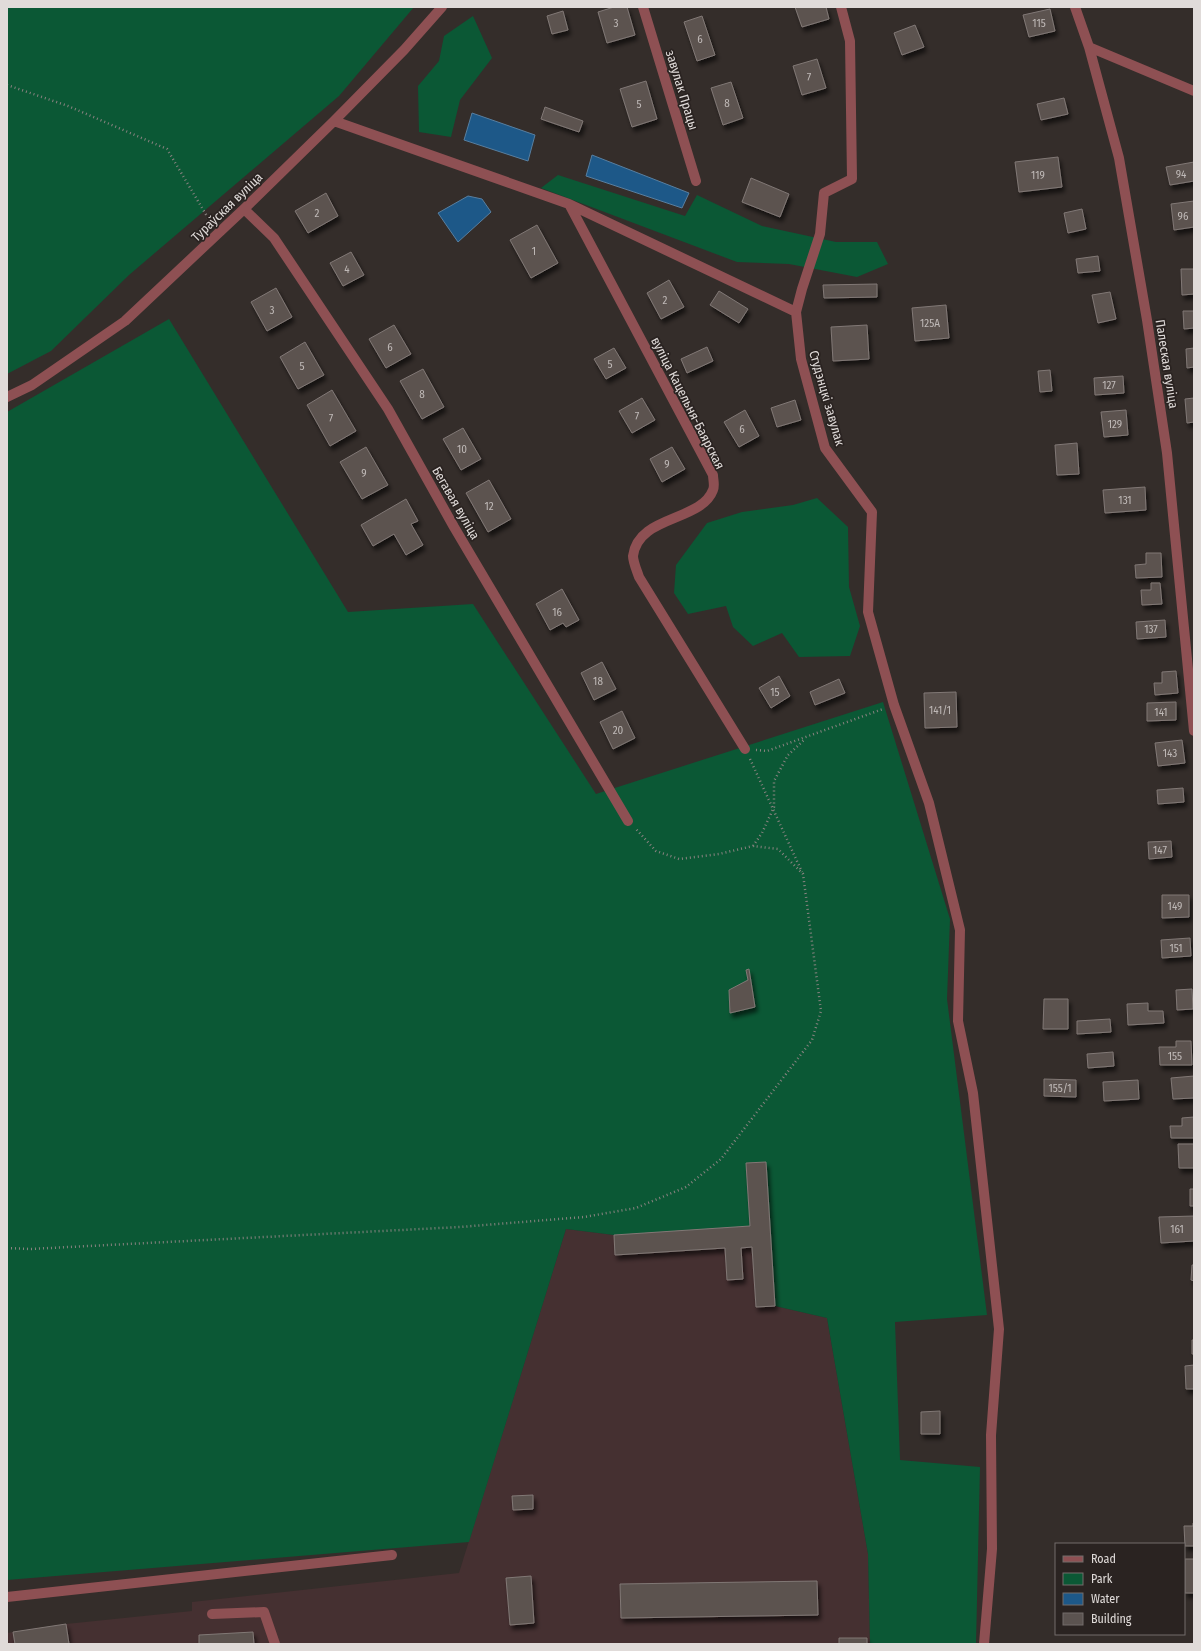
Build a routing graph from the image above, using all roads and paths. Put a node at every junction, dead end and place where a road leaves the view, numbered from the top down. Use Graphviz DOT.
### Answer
graph roads {
  1 [pos="442,7"];
  2 [pos="643,7"];
  3 [pos="841,7"];
  4 [pos="1075,7"];
  5 [pos="1089,47"];
  6 [pos="7,85"];
  7 [pos="1194,92"];
  8 [pos="334,122"];
  9 [pos="696,181"];
  10 [pos="569,204"];
  11 [pos="244,209"];
  12 [pos="218,234"];
  13 [pos="796,312"];
  14 [pos="7,397"];
  15 [pos="894,705"];
  16 [pos="1194,731"];
  17 [pos="807,738"];
  18 [pos="745,749"];
  19 [pos="774,807"];
  20 [pos="628,821"];
  21 [pos="753,846"];
  22 [pos="803,874"];
  23 [pos="7,1248"];
  24 [pos="392,1555"];
  25 [pos="7,1597"];
  26 [pos="212,1614"];
  27 [pos="275,1644"];
  28 [pos="984,1644"];
  1 -- 8 [label="street, Тураўская вуліца"];
  2 -- 9 [label="street, завулак Працы"];
  3 -- 13 [label="street, Студэнцкі завулак"];
  4 -- 5 [label="street, Палеская вуліца"];
  5 -- 7 [label="street"];
  5 -- 16 [label="street, Палеская вуліца"];
  6 -- 12 [label="path"];
  8 -- 10 [label="street"];
  8 -- 11 [label="street, Тураўская вуліца"];
  10 -- 13 [label="street"];
  10 -- 18 [label="street, вуліца Кацельня-Баярская"];
  11 -- 12 [label="street, Тураўская вуліца"];
  11 -- 20 [label="street, Бегавая вуліца"];
  12 -- 14 [label="street, Тураўская вуліца"];
  13 -- 15 [label="street, Студэнцкі завулак"];
  15 -- 17 [label="path"];
  15 -- 28 [label="street, Студэнцкі завулак"];
  17 -- 18 [label="path"];
  17 -- 19 [label="path"];
  18 -- 19 [label="path"];
  19 -- 21 [label="path"];
  19 -- 22 [label="path"];
  20 -- 21 [label="path"];
  21 -- 22 [label="path"];
  22 -- 23 [label="path"];
  24 -- 25 [label="street"];
  26 -- 27 [label="street"];
}
